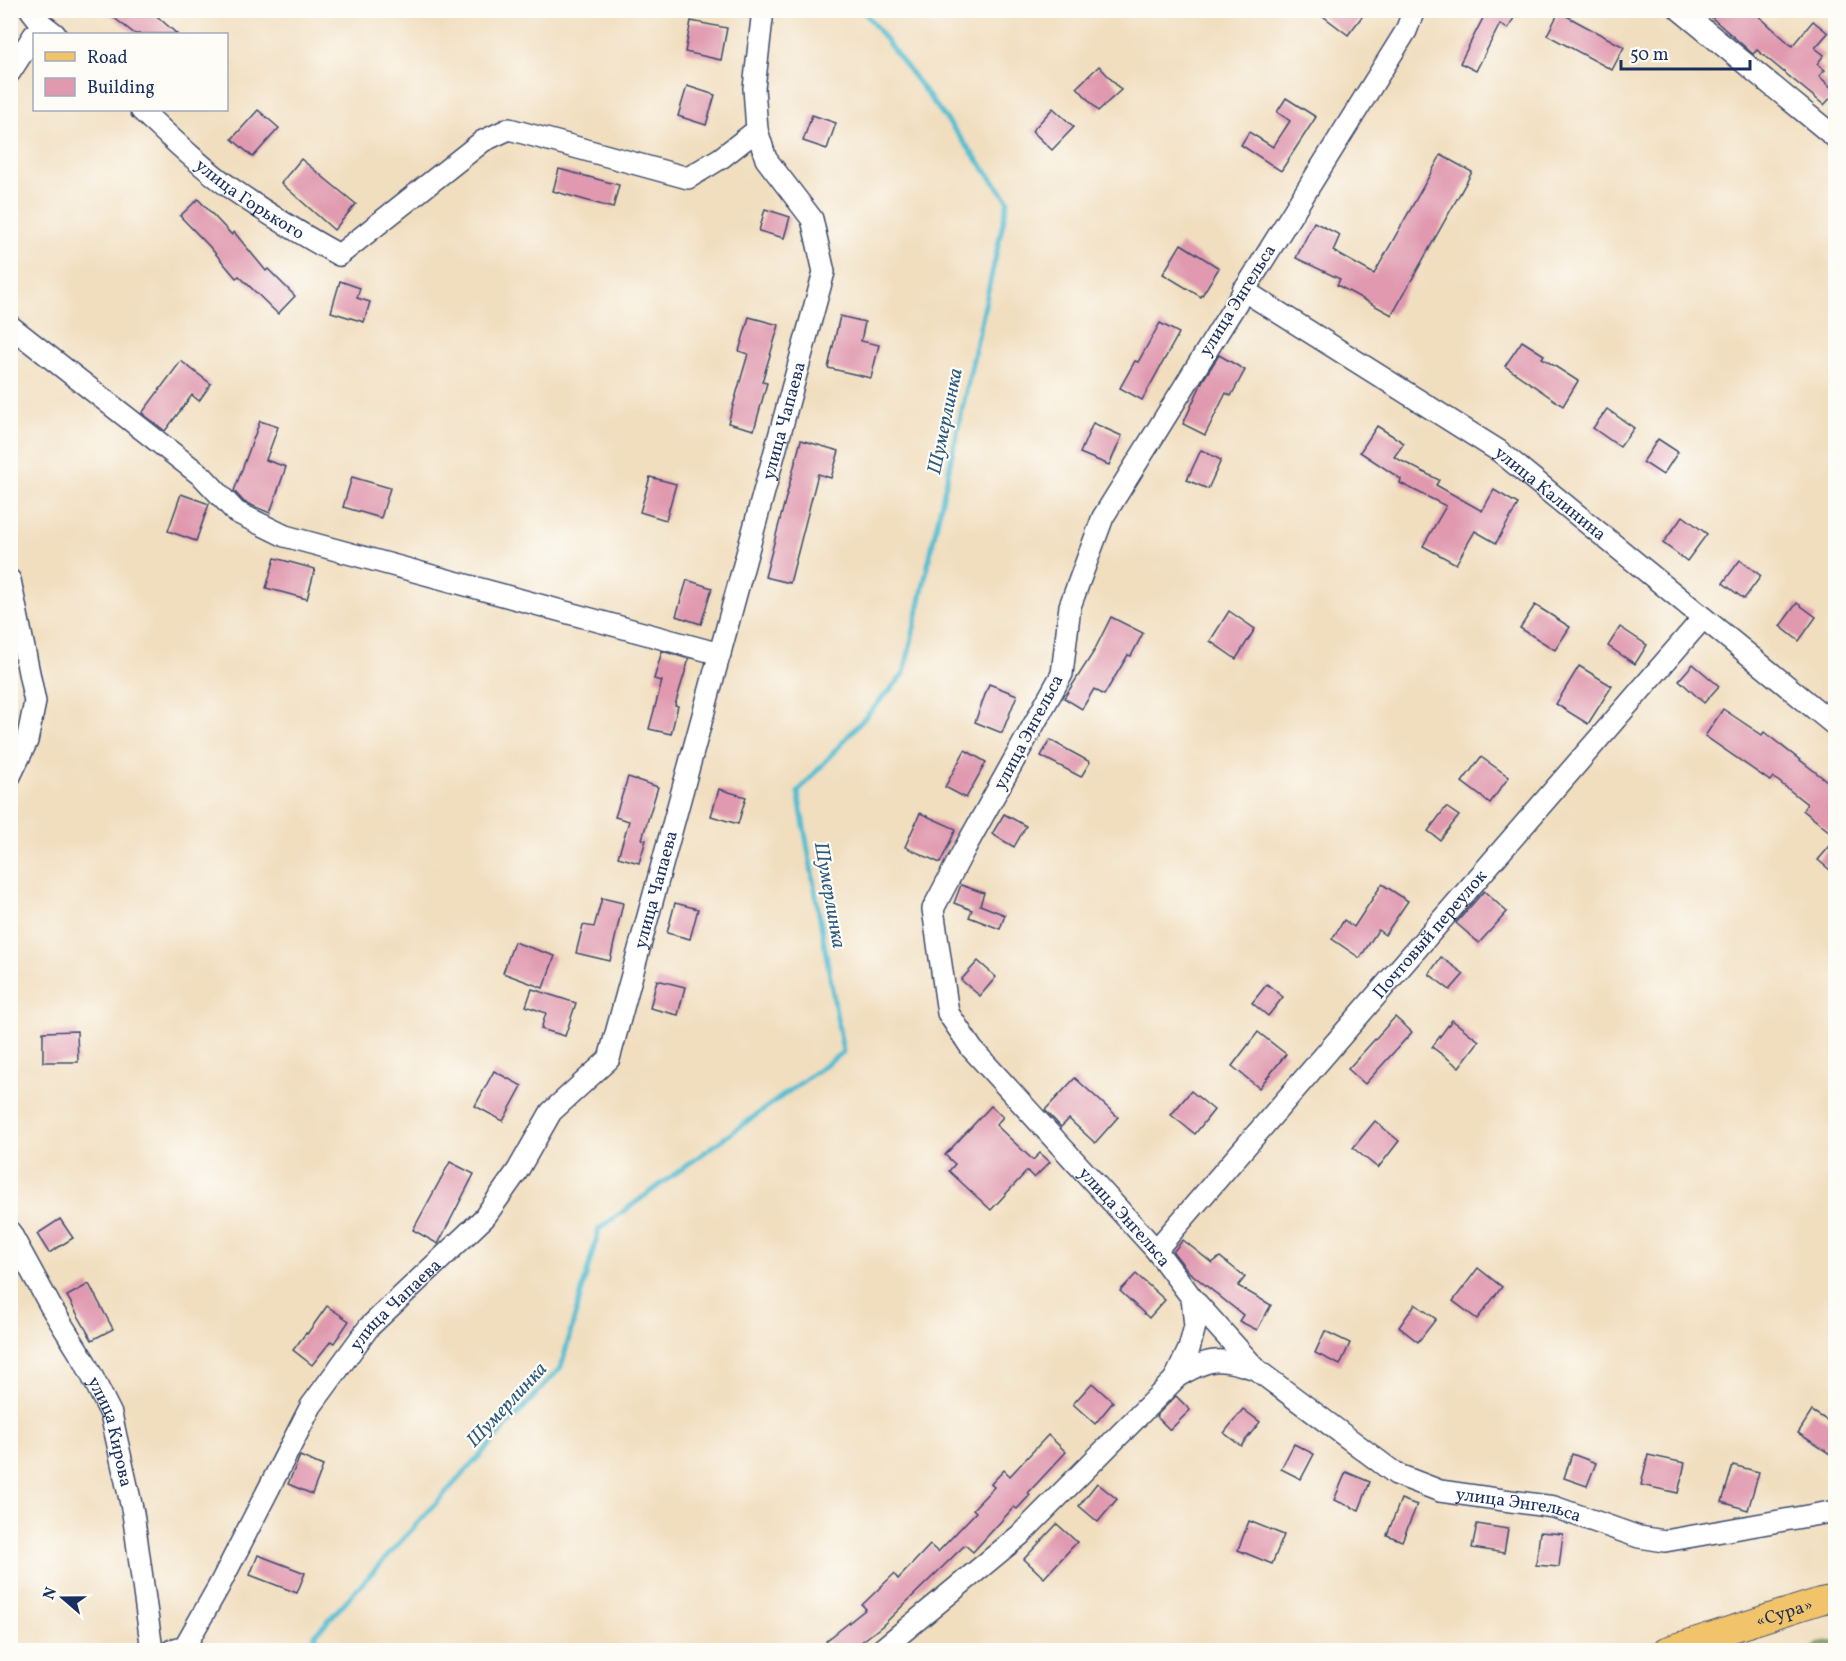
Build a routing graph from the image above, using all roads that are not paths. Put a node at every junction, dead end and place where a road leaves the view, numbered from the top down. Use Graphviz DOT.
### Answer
graph roads {
  1 [pos="763,10"];
  2 [pos="1414,10"];
  3 [pos="1680,10"];
  4 [pos="33,37"];
  5 [pos="10,72"];
  6 [pos="142,111"];
  7 [pos="756,130"];
  8 [pos="1833,136"];
  9 [pos="1243,290"];
  10 [pos="10,326"];
  11 [pos="10,580"];
  12 [pos="1703,618"];
  13 [pos="720,654"];
  14 [pos="1836,726"];
  15 [pos="10,776"];
  16 [pos="10,1232"];
  17 [pos="1156,1250"];
  18 [pos="1192,1298"];
  19 [pos="1257,1370"];
  20 [pos="1175,1379"];
  21 [pos="1836,1511"];
  22 [pos="1830,1598"];
  23 [pos="152,1650"];
  24 [pos="172,1650"];
  25 [pos="881,1650"];
  26 [pos="1666,1650"];
  1 -- 7 [label="street, улица Чапаева"];
  2 -- 9 [label="street, улица Энгельса"];
  3 -- 8 [label="street"];
  4 -- 5 [label="street"];
  6 -- 7 [label="street, улица Горького"];
  7 -- 13 [label="street, улица Чапаева"];
  9 -- 12 [label="street, улица Калинина"];
  9 -- 17 [label="street, улица Энгельса"];
  10 -- 13 [label="street"];
  11 -- 15 [label="street"];
  12 -- 14 [label="street, улица Калинина"];
  12 -- 17 [label="street, Почтовый переулок"];
  13 -- 24 [label="street, улица Чапаева"];
  16 -- 23 [label="street, улица Кирова"];
  17 -- 18 [label="street, улица Энгельса"];
  18 -- 19 [label="street, улица Энгельса"];
  18 -- 20 [label="street"];
  19 -- 20 [label="street"];
  19 -- 21 [label="street, улица Энгельса"];
  20 -- 25 [label="street"];
  22 -- 26 [label="main road, «Сура»"];
}
